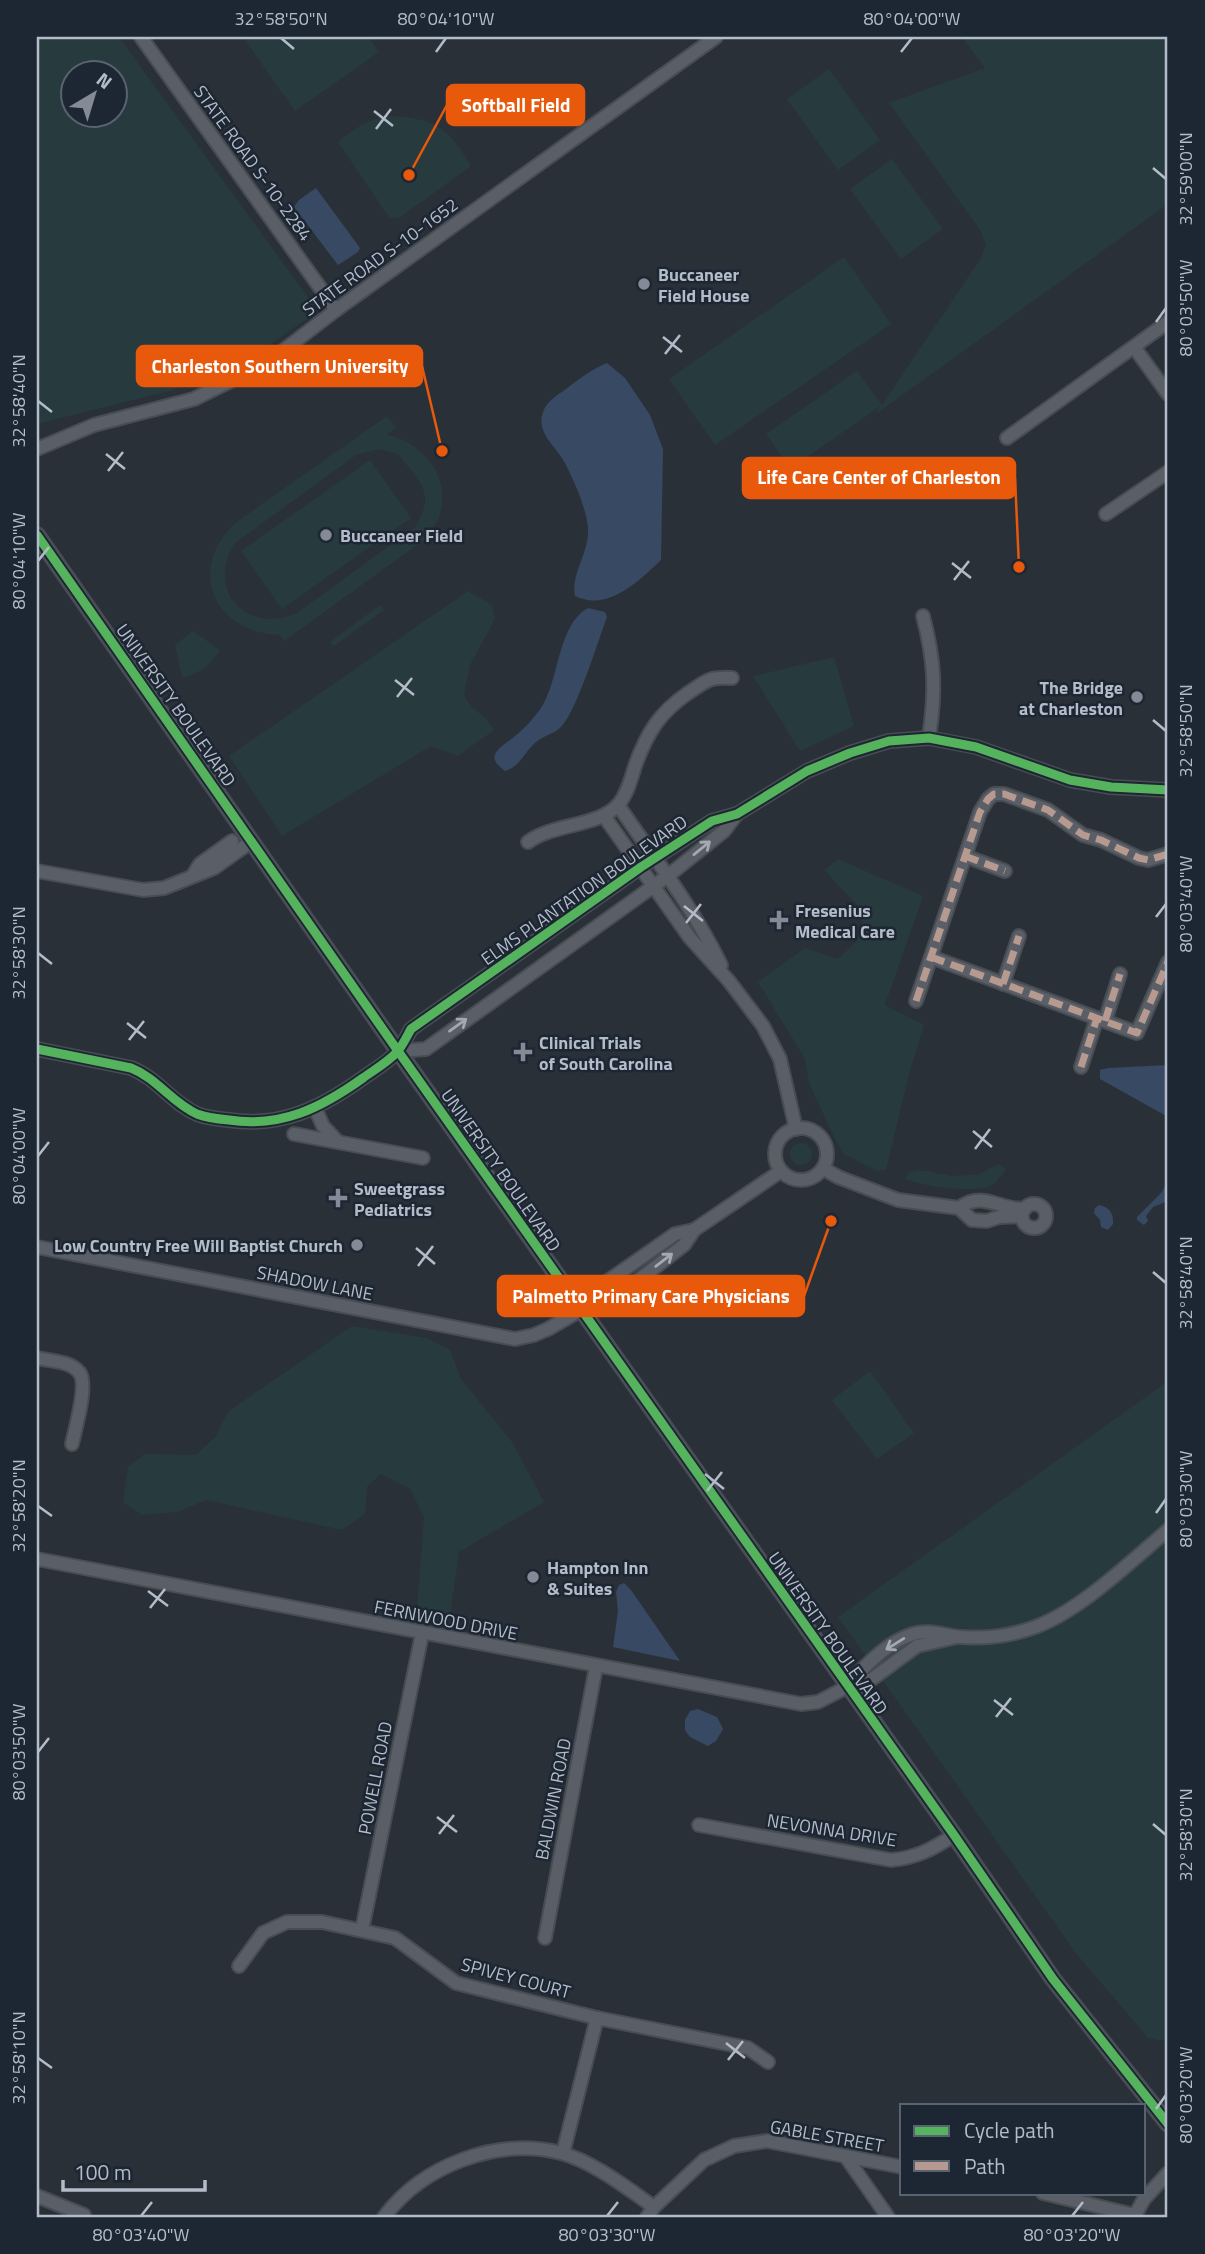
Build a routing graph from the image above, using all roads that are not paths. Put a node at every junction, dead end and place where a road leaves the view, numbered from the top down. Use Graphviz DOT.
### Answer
graph roads {
  1 [pos="141,37"];
  2 [pos="716,37"];
  3 [pos="336,310"];
  4 [pos="1168,323"];
  5 [pos="1134,347"];
  6 [pos="1168,394"];
  7 [pos="1007,438"];
  8 [pos="37,449"];
  9 [pos="1168,472"];
  10 [pos="1106,514"];
  11 [pos="37,535"];
  12 [pos="923,616"];
  13 [pos="732,678"];
  14 [pos="929,738"];
  15 [pos="1168,789"];
  16 [pos="618,805"];
  17 [pos="737,814"];
  18 [pos="604,816"];
  19 [pos="232,841"];
  20 [pos="252,841"];
  21 [pos="528,842"];
  22 [pos="1168,854"];
  23 [pos="965,856"];
  24 [pos="654,858"];
  25 [pos="641,867"];
  26 [pos="37,871"];
  27 [pos="1005,871"];
  28 [pos="193,875"];
  29 [pos="668,875"];
  30 [pos="652,886"];
  31 [pos="1018,936"];
  32 [pos="931,957"];
  33 [pos="1168,962"];
  34 [pos="1120,974"];
  35 [pos="729,981"];
  36 [pos="1003,984"];
  37 [pos="916,1001"];
  38 [pos="1101,1020"];
  39 [pos="37,1049"];
  40 [pos="398,1051"];
  41 [pos="1081,1068"];
  42 [pos="315,1108"];
  43 [pos="796,1129"];
  44 [pos="294,1134"];
  45 [pos="338,1143"];
  46 [pos="423,1158"];
  47 [pos="824,1168"];
  48 [pos="781,1171"];
  49 [pos="959,1208"];
  50 [pos="37,1247"];
  51 [pos="586,1307"];
  52 [pos="37,1358"];
  53 [pos="72,1444"];
  54 [pos="1168,1530"];
  55 [pos="37,1559"];
  56 [pos="422,1634"];
  57 [pos="596,1667"];
  58 [pos="847,1687"];
  59 [pos="699,1825"];
  60 [pos="954,1835"];
  61 [pos="362,1930"];
  62 [pos="545,1938"];
  63 [pos="239,1966"];
  64 [pos="597,2018"];
  65 [pos="768,2062"];
  66 [pos="1168,2124"];
  67 [pos="563,2153"];
  68 [pos="846,2157"];
  69 [pos="900,2167"];
  70 [pos="1168,2173"];
  71 [pos="1047,2194"];
  72 [pos="37,2196"];
  73 [pos="651,2212"];
  74 [pos="84,2215"];
  75 [pos="1134,2216"];
  76 [pos="384,2217"];
  77 [pos="888,2217"];
  1 -- 3 [label="street, STATE ROAD S-10-2284"];
  2 -- 3 [label="street, STATE ROAD S-10-1652"];
  3 -- 8 [label="street, STATE ROAD S-10-1652"];
  4 -- 5 [label="street"];
  5 -- 6 [label="street"];
  5 -- 7 [label="street"];
  9 -- 10 [label="street"];
  11 -- 20 [label="main road, UNIVERSITY BOULEVARD"];
  12 -- 14 [label="street"];
  13 -- 16 [label="street"];
  14 -- 15 [label="street, ELMS PLANTATION BOULEVARD"];
  14 -- 17 [label="street, ELMS PLANTATION BOULEVARD"];
  16 -- 18 [label="street"];
  16 -- 24 [label="street"];
  17 -- 24 [label="street, ELMS PLANTATION BOULEVARD"];
  29 -- 17 [label="street, ELMS PLANTATION BOULEVARD, one-way"];
  18 -- 21 [label="street"];
  18 -- 25 [label="street"];
  19 -- 28 [label="street"];
  20 -- 28 [label="street"];
  20 -- 40 [label="main road, UNIVERSITY BOULEVARD"];
  22 -- 23 [label="street"];
  23 -- 27 [label="street"];
  23 -- 32 [label="street"];
  24 -- 25 [label="street, ELMS PLANTATION BOULEVARD"];
  24 -- 29 [label="street"];
  25 -- 30 [label="street"];
  25 -- 40 [label="street, ELMS PLANTATION BOULEVARD"];
  26 -- 28 [label="street"];
  29 -- 30 [label="street, ELMS PLANTATION BOULEVARD"];
  29 -- 35 [label="street"];
  30 -- 35 [label="street"];
  40 -- 30 [label="street, ELMS PLANTATION BOULEVARD, one-way"];
  31 -- 36 [label="street"];
  32 -- 36 [label="street"];
  32 -- 37 [label="street"];
  33 -- 38 [label="street"];
  34 -- 38 [label="street"];
  35 -- 43 [label="street"];
  36 -- 38 [label="street"];
  38 -- 41 [label="street"];
  39 -- 42 [label="street"];
  40 -- 42 [label="street"];
  40 -- 51 [label="main road, UNIVERSITY BOULEVARD"];
  42 -- 45 [label="street"];
  43 -- 47 [label="street"];
  43 -- 48 [label="street"];
  44 -- 45 [label="street"];
  45 -- 46 [label="street"];
  47 -- 48 [label="street"];
  47 -- 49 [label="street"];
  48 -- 51 [label="street"];
  49 -- 49 [label="street"];
  50 -- 51 [label="street, SHADOW LANE"];
  51 -- 58 [label="main road, UNIVERSITY BOULEVARD"];
  52 -- 53 [label="street"];
  54 -- 58 [label="street, FERNWOOD DRIVE"];
  55 -- 56 [label="street, FERNWOOD DRIVE"];
  56 -- 57 [label="street, FERNWOOD DRIVE"];
  56 -- 61 [label="street, POWELL ROAD"];
  57 -- 58 [label="street, FERNWOOD DRIVE"];
  57 -- 62 [label="street, BALDWIN ROAD"];
  58 -- 60 [label="main road, UNIVERSITY BOULEVARD"];
  59 -- 60 [label="street, NEVONNA DRIVE"];
  60 -- 66 [label="main road, UNIVERSITY BOULEVARD"];
  61 -- 63 [label="street, SPIVEY COURT"];
  61 -- 64 [label="street, SPIVEY COURT"];
  64 -- 65 [label="street, SPIVEY COURT"];
  64 -- 67 [label="street"];
  67 -- 73 [label="street"];
  67 -- 76 [label="street"];
  68 -- 69 [label="street, GABLE STREET"];
  68 -- 73 [label="street, GABLE STREET"];
  68 -- 77 [label="street"];
  70 -- 75 [label="street"];
  71 -- 75 [label="street"];
  72 -- 74 [label="street"];
}
